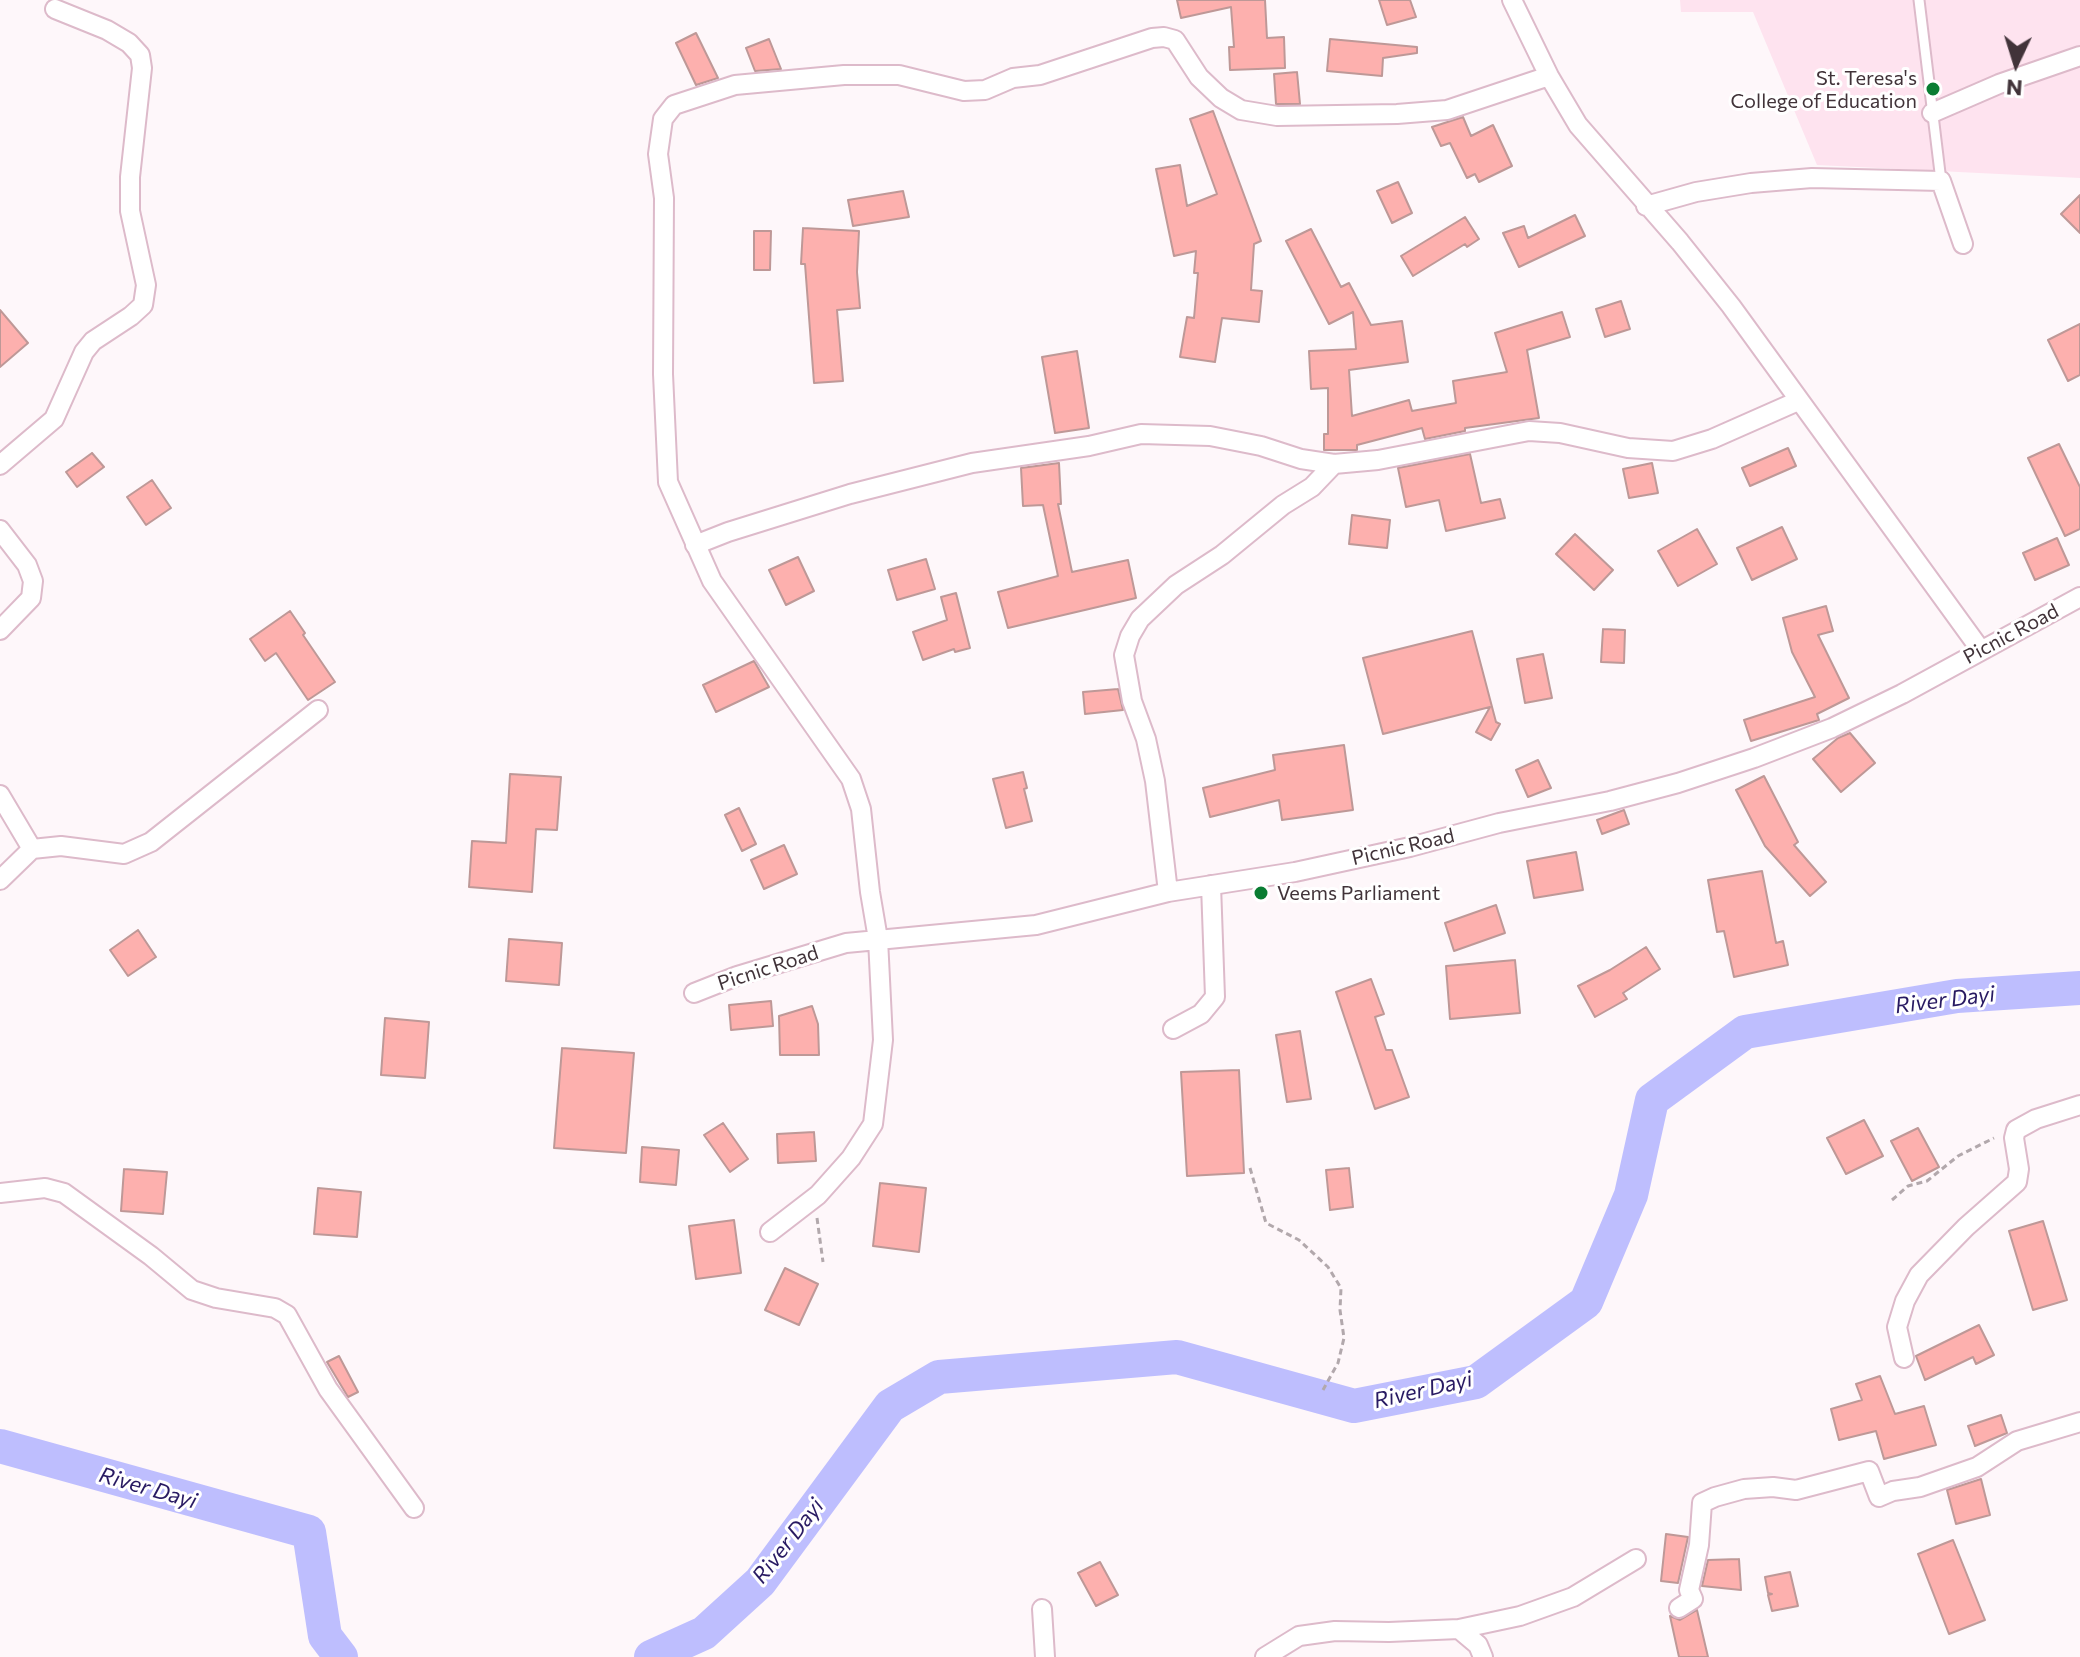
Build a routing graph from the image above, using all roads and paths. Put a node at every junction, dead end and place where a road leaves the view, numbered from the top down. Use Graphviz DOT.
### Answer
graph roads {
  1 [pos="1512,0"];
  2 [pos="1919,0"];
  3 [pos="55,9"];
  4 [pos="2080,56"];
  5 [pos="1549,76"];
  6 [pos="1932,113"];
  7 [pos="1941,181"];
  8 [pos="1646,206"];
  9 [pos="1963,244"];
  10 [pos="1798,401"];
  11 [pos="1334,464"];
  12 [pos="0,465"];
  13 [pos="0,530"];
  14 [pos="695,545"];
  15 [pos="2080,597"];
  16 [pos="0,630"];
  17 [pos="1980,649"];
  18 [pos="318,710"];
  19 [pos="0,795"];
  20 [pos="32,849"];
  21 [pos="0,880"];
  22 [pos="1211,885"];
  23 [pos="1168,892"];
  24 [pos="878,939"];
  25 [pos="694,993"];
  26 [pos="1173,1029"];
  27 [pos="2080,1105"];
  28 [pos="2016,1130"];
  29 [pos="1250,1168"];
  30 [pos="0,1193"];
  31 [pos="1892,1200"];
  32 [pos="817,1223"];
  33 [pos="770,1232"];
  34 [pos="823,1262"];
  35 [pos="1904,1358"];
  36 [pos="1323,1390"];
  37 [pos="2080,1422"];
  38 [pos="414,1508"];
  39 [pos="1636,1559"];
  40 [pos="1679,1608"];
  41 [pos="1042,1609"];
  42 [pos="1459,1629"];
  43 [pos="1045,1657"];
  44 [pos="1265,1657"];
  45 [pos="1483,1657"];
  1 -- 5 [label="street"];
  2 -- 6 [label="lane"];
  3 -- 12 [label="street"];
  4 -- 6 [label="street"];
  5 -- 8 [label="street"];
  5 -- 14 [label="street"];
  6 -- 7 [label="lane"];
  7 -- 8 [label="street"];
  7 -- 9 [label="street"];
  8 -- 10 [label="street"];
  10 -- 11 [label="street"];
  10 -- 17 [label="street"];
  11 -- 14 [label="street"];
  11 -- 23 [label="street"];
  13 -- 16 [label="street"];
  14 -- 24 [label="street"];
  15 -- 17 [label="street, Picnic Road"];
  17 -- 22 [label="street, Picnic Road"];
  18 -- 20 [label="street"];
  19 -- 20 [label="street"];
  20 -- 21 [label="street"];
  22 -- 23 [label="street, Picnic Road"];
  22 -- 26 [label="street"];
  23 -- 24 [label="street, Picnic Road"];
  24 -- 25 [label="street, Picnic Road"];
  24 -- 33 [label="street"];
  27 -- 28 [label="street"];
  28 -- 31 [label="path"];
  28 -- 35 [label="street"];
  29 -- 36 [label="path"];
  30 -- 38 [label="street"];
  32 -- 34 [label="path"];
  37 -- 40 [label="street"];
  39 -- 42 [label="street"];
  41 -- 43 [label="street"];
  42 -- 44 [label="street"];
  42 -- 45 [label="street"];
}
